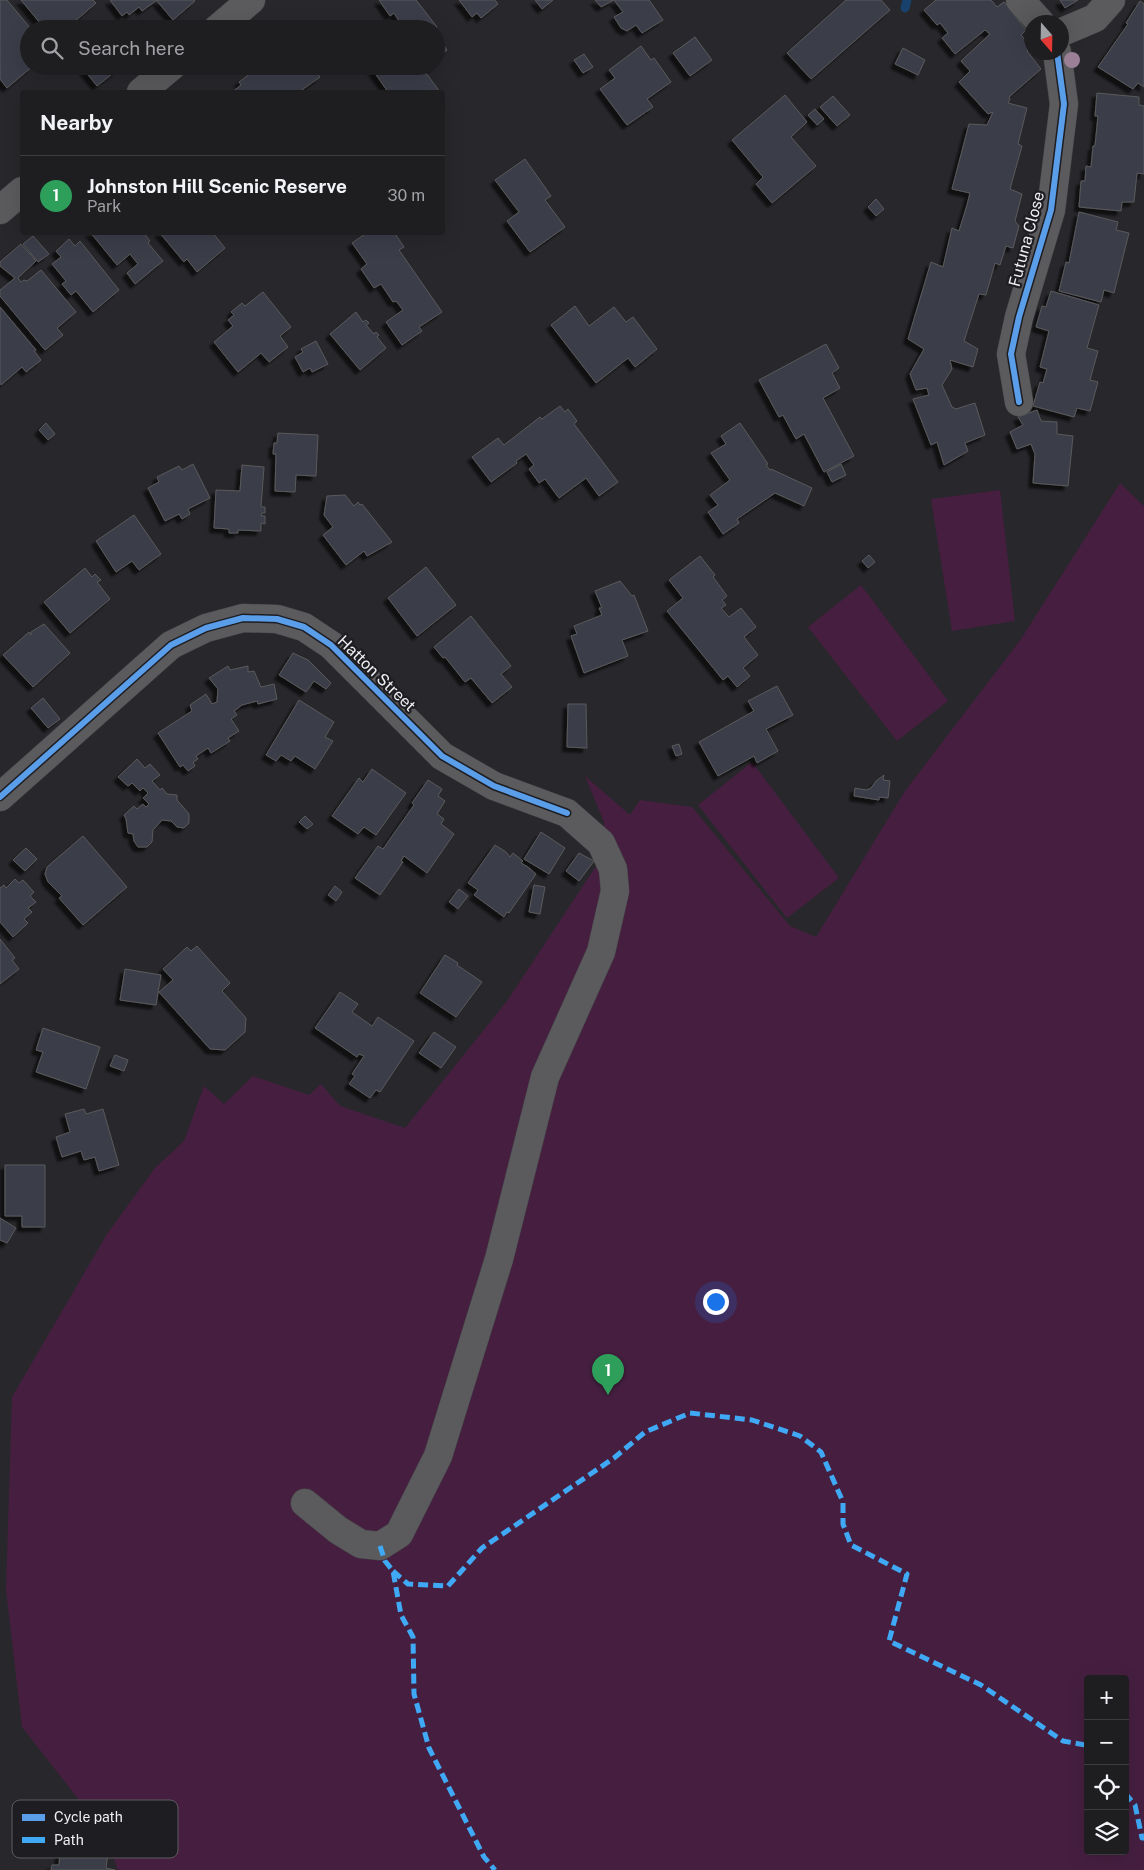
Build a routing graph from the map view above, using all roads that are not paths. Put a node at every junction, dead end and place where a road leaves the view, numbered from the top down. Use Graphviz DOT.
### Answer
graph roads {
  1 [pos="251,0"];
  2 [pos="1020,0"];
  3 [pos="1111,0"];
  4 [pos="1034,15"];
  5 [pos="228,20"];
  6 [pos="1069,29"];
  7 [pos="1058,60"];
  8 [pos="161,75"];
  9 [pos="143,90"];
  10 [pos="20,193"];
  11 [pos="0,210"];
  12 [pos="1019,402"];
  13 [pos="0,797"];
  14 [pos="305,1503"];
  1 -- 5 [label="street"];
  2 -- 4 [label="street"];
  3 -- 6 [label="street"];
  7 -- 12 [label="street, Futuna Close"];
  8 -- 9 [label="street"];
  10 -- 11 [label="street"];
  13 -- 14 [label="street, Hatton Street"];
}
